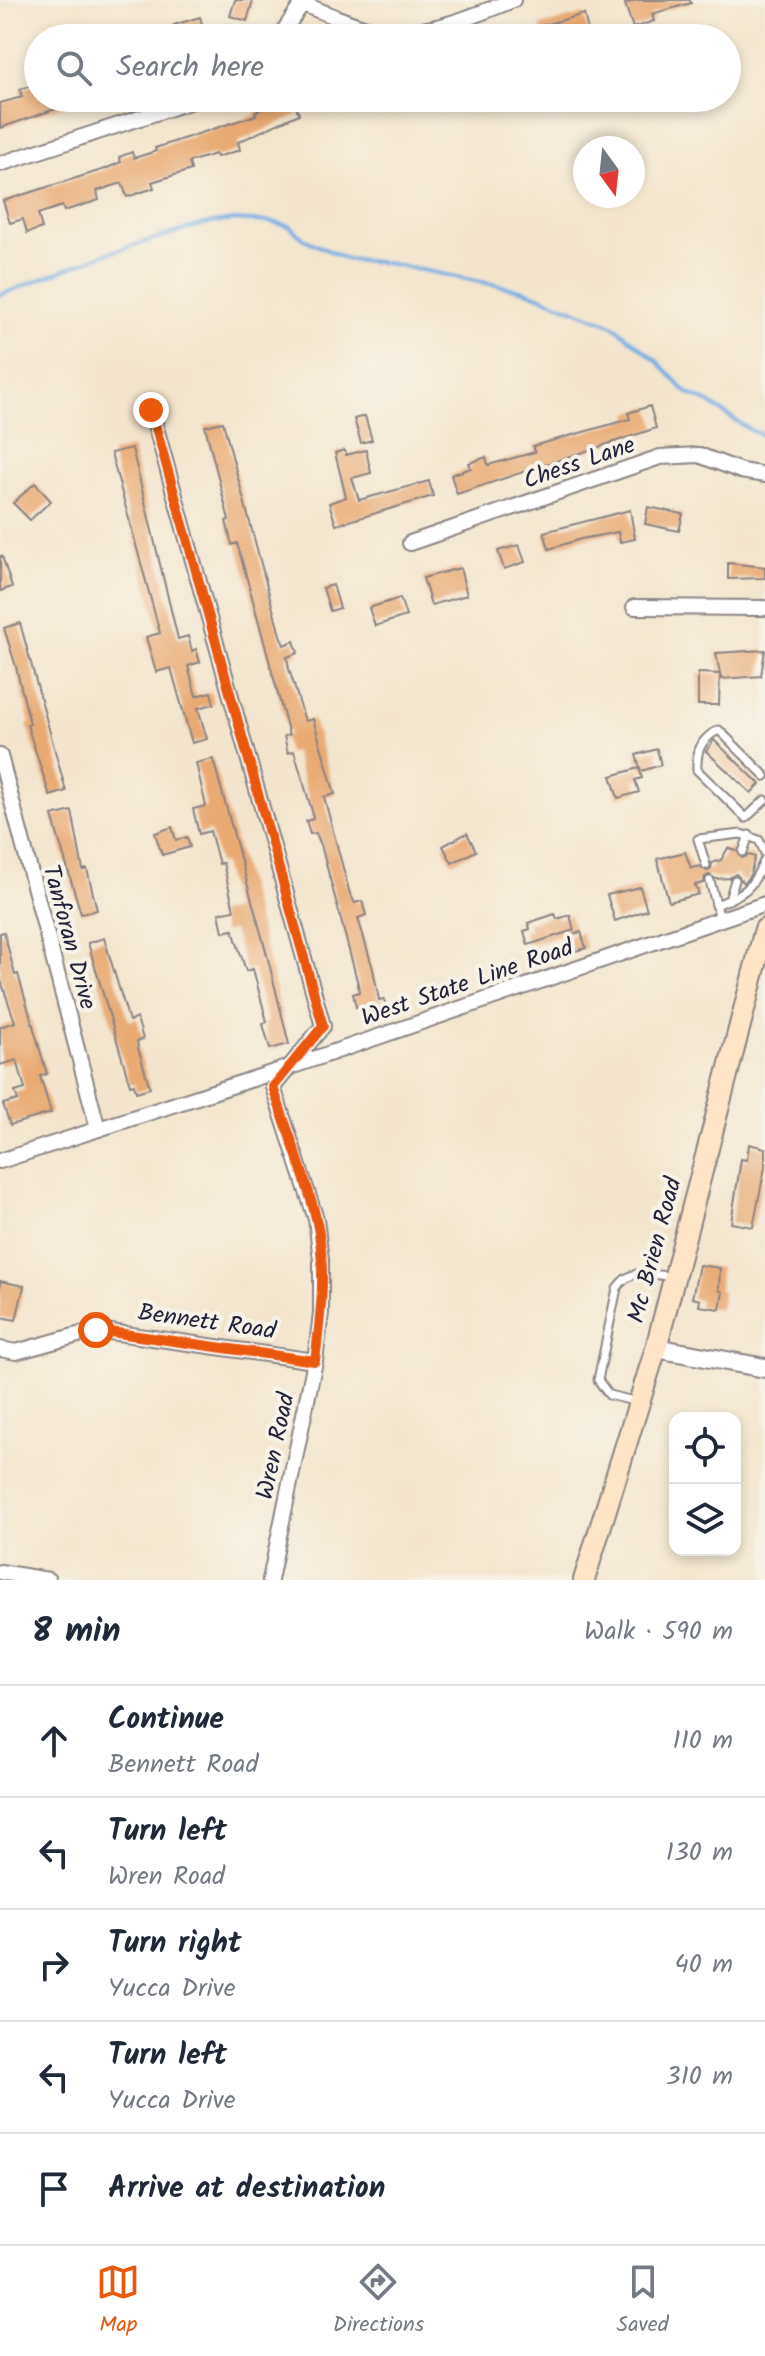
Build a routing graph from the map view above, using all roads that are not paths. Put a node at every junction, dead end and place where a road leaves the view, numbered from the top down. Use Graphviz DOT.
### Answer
graph roads {
  1 [pos="513,0"];
  2 [pos="301,2"];
  3 [pos="288,24"];
  4 [pos="360,24"];
  5 [pos="446,24"];
  6 [pos="158,112"];
  7 [pos="0,164"];
  8 [pos="151,410"];
  9 [pos="765,475"];
  10 [pos="410,543"];
  11 [pos="634,607"];
  12 [pos="765,608"];
  13 [pos="0,756"];
  14 [pos="765,776"];
  15 [pos="765,800"];
  16 [pos="746,818"];
  17 [pos="745,834"];
  18 [pos="743,852"];
  19 [pos="765,856"];
  20 [pos="706,865"];
  21 [pos="735,880"];
  22 [pos="710,881"];
  23 [pos="729,900"];
  24 [pos="765,904"];
  25 [pos="718,912"];
  26 [pos="765,930"];
  27 [pos="290,1066"];
  28 [pos="98,1129"];
  29 [pos="0,1161"];
  30 [pos="674,1278"];
  31 [pos="656,1348"];
  32 [pos="0,1349"];
  33 [pos="315,1361"];
  34 [pos="765,1368"];
  35 [pos="639,1403"];
  36 [pos="0,1572"];
  37 [pos="48,1580"];
  38 [pos="270,1580"];
  39 [pos="584,1580"];
  1 -- 5 [label="street"];
  2 -- 3 [label="street"];
  2 -- 4 [label="street"];
  6 -- 7 [label="street"];
  8 -- 27 [label="street"];
  9 -- 10 [label="street, Chess Lane"];
  11 -- 12 [label="street"];
  13 -- 28 [label="street, Tanforan Drive"];
  14 -- 16 [label="lane"];
  15 -- 16 [label="lane"];
  16 -- 17 [label="lane"];
  17 -- 18 [label="lane"];
  17 -- 19 [label="lane"];
  17 -- 20 [label="lane"];
  19 -- 23 [label="lane"];
  21 -- 23 [label="lane"];
  22 -- 25 [label="lane"];
  23 -- 25 [label="lane"];
  24 -- 25 [label="street, West State Line Road"];
  25 -- 27 [label="street, West State Line Road"];
  26 -- 30 [label="main road, Mc Brien Road"];
  27 -- 28 [label="street, West State Line Road"];
  27 -- 33 [label="street, Wren Road"];
  28 -- 29 [label="street, West State Line Road"];
  30 -- 31 [label="main road, Mc Brien Road"];
  30 -- 35 [label="lane"];
  31 -- 34 [label="street"];
  31 -- 35 [label="main road, Mc Brien Road"];
  32 -- 33 [label="street, Bennett Road"];
  33 -- 38 [label="street, Wren Road"];
  35 -- 39 [label="main road, Mc Brien Road"];
  36 -- 37 [label="street"];
}
